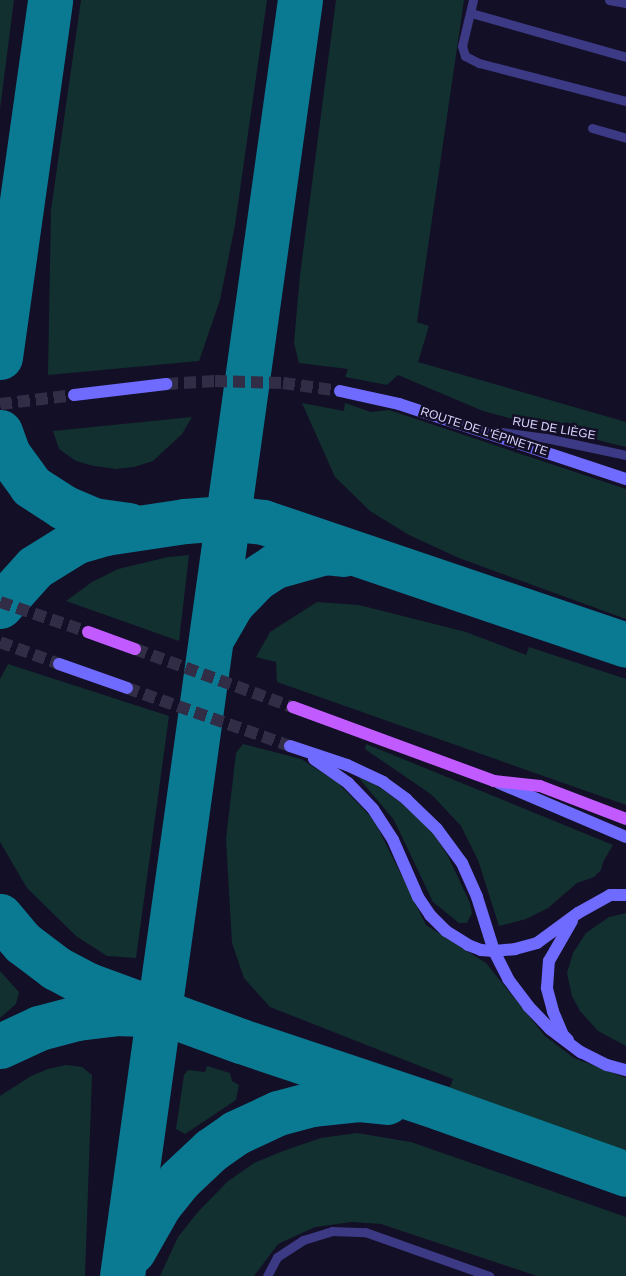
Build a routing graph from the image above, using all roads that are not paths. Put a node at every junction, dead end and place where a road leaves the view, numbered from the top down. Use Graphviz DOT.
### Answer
graph roads {
  1 [pos="473,0"];
  2 [pos="609,0"];
  3 [pos="626,3"];
  4 [pos="471,13"];
  5 [pos="626,57"];
  6 [pos="626,101"];
  7 [pos="592,128"];
  8 [pos="626,138"];
  9 [pos="166,384"];
  10 [pos="340,391"];
  11 [pos="74,395"];
  12 [pos="477,429"];
  13 [pos="626,455"];
  14 [pos="626,479"];
  15 [pos="88,632"];
  16 [pos="136,649"];
  17 [pos="59,664"];
  18 [pos="127,688"];
  19 [pos="293,707"];
  20 [pos="494,781"];
  21 [pos="626,820"];
  22 [pos="626,837"];
  23 [pos="626,895"];
  24 [pos="578,913"];
  25 [pos="494,951"];
  26 [pos="581,1052"];
  27 [pos="626,1070"];
  28 [pos="267,1276"];
  29 [pos="489,1276"];
  1 -- 4 [label="lane"];
  2 -- 3 [label="lane"];
  4 -- 5 [label="lane"];
  4 -- 6 [label="lane"];
  7 -- 8 [label="lane"];
  9 -- 11 [label="street"];
  10 -- 12 [label="street, ROUTE DE L'ÉPINETTE"];
  12 -- 13 [label="lane, RUE DE LIÈGE"];
  12 -- 14 [label="street, ROUTE DE L'ÉPINETTE"];
  15 -- 16 [label="main road"];
  17 -- 18 [label="street"];
  19 -- 20 [label="main road"];
  20 -- 21 [label="main road"];
  20 -- 22 [label="street"];
  23 -- 24 [label="street"];
  24 -- 25 [label="street"];
  24 -- 26 [label="street"];
  25 -- 25 [label="street"];
  25 -- 26 [label="street"];
  26 -- 27 [label="street"];
  28 -- 29 [label="lane"];
}
